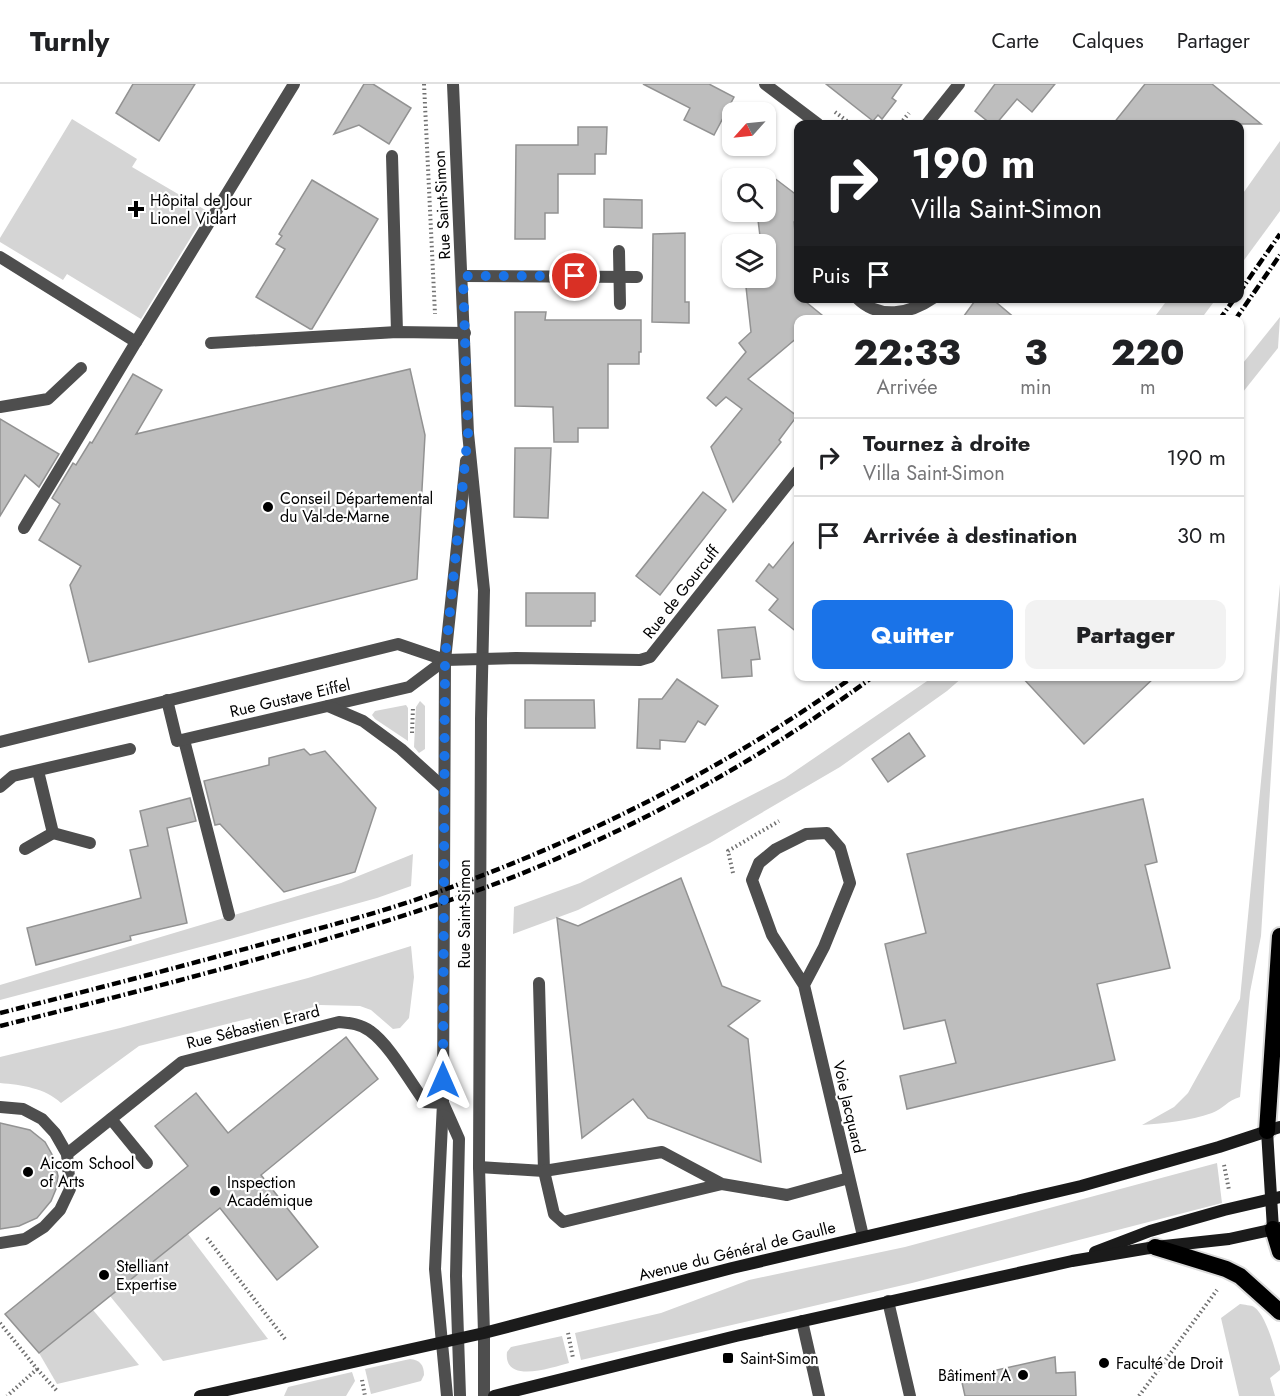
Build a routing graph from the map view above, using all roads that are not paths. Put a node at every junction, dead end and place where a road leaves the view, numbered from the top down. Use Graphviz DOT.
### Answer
graph roads {
  1 [pos="294,84"];
  2 [pos="453,84"];
  3 [pos="765,84"];
  4 [pos="959,84"];
  5 [pos="813,120"];
  6 [pos="930,120"];
  7 [pos="392,156"];
  8 [pos="620,251"];
  9 [pos="0,257"];
  10 [pos="463,276"];
  11 [pos="620,277"];
  12 [pos="637,277"];
  13 [pos="862,303"];
  14 [pos="926,303"];
  15 [pos="620,304"];
  16 [pos="896,315"];
  17 [pos="902,315"];
  18 [pos="397,332"];
  19 [pos="465,333"];
  20 [pos="136,342"];
  21 [pos="212,343"];
  22 [pos="81,368"];
  23 [pos="0,407"];
  24 [pos="468,433"];
  25 [pos="794,476"];
  26 [pos="24,528"];
  27 [pos="482,659"];
  28 [pos="445,660"];
  29 [pos="167,700"];
  30 [pos="328,706"];
  31 [pos="184,740"];
  32 [pos="0,742"];
  33 [pos="130,749"];
  34 [pos="38,771"];
  35 [pos="0,787"];
  36 [pos="443,787"];
  37 [pos="53,833"];
  38 [pos="90,843"];
  39 [pos="25,849"];
  40 [pos="229,915"];
  41 [pos="1280,936"];
  42 [pos="539,983"];
  43 [pos="804,985"];
  44 [pos="443,1103"];
  45 [pos="0,1107"];
  46 [pos="111,1119"];
  47 [pos="1274,1129"];
  48 [pos="67,1154"];
  49 [pos="147,1163"];
  50 [pos="1275,1163"];
  51 [pos="479,1167"];
  52 [pos="544,1171"];
  53 [pos="849,1178"];
  54 [pos="722,1184"];
  55 [pos="1276,1198"];
  56 [pos="1277,1228"];
  57 [pos="863,1236"];
  58 [pos="0,1243"];
  59 [pos="1155,1247"];
  60 [pos="1280,1252"];
  61 [pos="1072,1261"];
  62 [pos="888,1301"];
  63 [pos="1280,1312"];
  64 [pos="802,1321"];
  65 [pos="484,1333"];
  66 [pos="459,1338"];
  67 [pos="442,1342"];
  68 [pos="200,1396"];
  69 [pos="447,1396"];
  70 [pos="460,1396"];
  71 [pos="484,1396"];
  72 [pos="494,1396"];
  73 [pos="819,1396"];
  74 [pos="910,1396"];
  1 -- 20 [label="street"];
  2 -- 10 [label="street, Rue Saint-Simon"];
  3 -- 5 [label="street"];
  4 -- 6 [label="street"];
  7 -- 18 [label="street"];
  8 -- 11 [label="street"];
  9 -- 20 [label="street"];
  10 -- 11 [label="street"];
  10 -- 19 [label="street, Rue Saint-Simon"];
  11 -- 12 [label="street"];
  11 -- 15 [label="street"];
  13 -- 16 [label="street"];
  14 -- 17 [label="street"];
  18 -- 19 [label="street"];
  18 -- 21 [label="street"];
  19 -- 24 [label="street, Rue Saint-Simon"];
  20 -- 26 [label="street"];
  22 -- 23 [label="street"];
  24 -- 27 [label="street, Rue Saint-Simon"];
  24 -- 28 [label="street, Rue Saint-Simon"];
  25 -- 27 [label="street, Rue de Gourcuff"];
  27 -- 28 [label="street, Rue Gustave Eiffel"];
  27 -- 51 [label="street, Rue Saint-Simon"];
  28 -- 29 [label="street, Rue Gustave Eiffel"];
  28 -- 30 [label="street, Rue Gustave Eiffel"];
  28 -- 36 [label="street, Rue Saint-Simon"];
  29 -- 31 [label="street"];
  29 -- 32 [label="street, Rue Gustave Eiffel"];
  30 -- 31 [label="street, Rue Gustave Eiffel"];
  30 -- 36 [label="street"];
  31 -- 40 [label="street"];
  33 -- 34 [label="street"];
  34 -- 35 [label="street"];
  34 -- 37 [label="street"];
  36 -- 44 [label="street, Rue Saint-Simon"];
  37 -- 38 [label="street"];
  37 -- 39 [label="street"];
  41 -- 47 [label="highway"];
  42 -- 52 [label="street"];
  43 -- 43 [label="street, Voie Jacquard"];
  43 -- 53 [label="street, Voie Jacquard"];
  44 -- 46 [label="street, Rue Sébastien Erard"];
  44 -- 66 [label="street, Rue Saint-Simon"];
  44 -- 67 [label="street, Rue Saint-Simon"];
  45 -- 48 [label="street"];
  46 -- 48 [label="street, Rue Sébastien Erard"];
  46 -- 49 [label="street"];
  47 -- 50 [label="main road"];
  47 -- 57 [label="main road, Avenue du Général de Gaulle"];
  48 -- 58 [label="street"];
  50 -- 55 [label="main road"];
  51 -- 52 [label="street"];
  51 -- 65 [label="street, Rue Saint-Simon"];
  52 -- 54 [label="street"];
  52 -- 54 [label="street"];
  53 -- 54 [label="street"];
  53 -- 57 [label="street, Voie Jacquard"];
  55 -- 56 [label="main road"];
  55 -- 61 [label="main road"];
  56 -- 59 [label="main road"];
  56 -- 60 [label="highway"];
  57 -- 65 [label="main road, Avenue du Général de Gaulle"];
  59 -- 61 [label="main road"];
  59 -- 63 [label="highway"];
  61 -- 62 [label="main road"];
  62 -- 64 [label="main road"];
  62 -- 74 [label="street"];
  64 -- 72 [label="main road"];
  64 -- 73 [label="street"];
  65 -- 66 [label="main road, Avenue du Général de Gaulle"];
  65 -- 71 [label="street, Rue Saint-Simon"];
  66 -- 67 [label="main road, Avenue du Général de Gaulle"];
  66 -- 70 [label="street, Rue Saint-Simon"];
  67 -- 68 [label="main road, Avenue du Général de Gaulle"];
  67 -- 69 [label="street, Rue Saint-Simon"];
}
